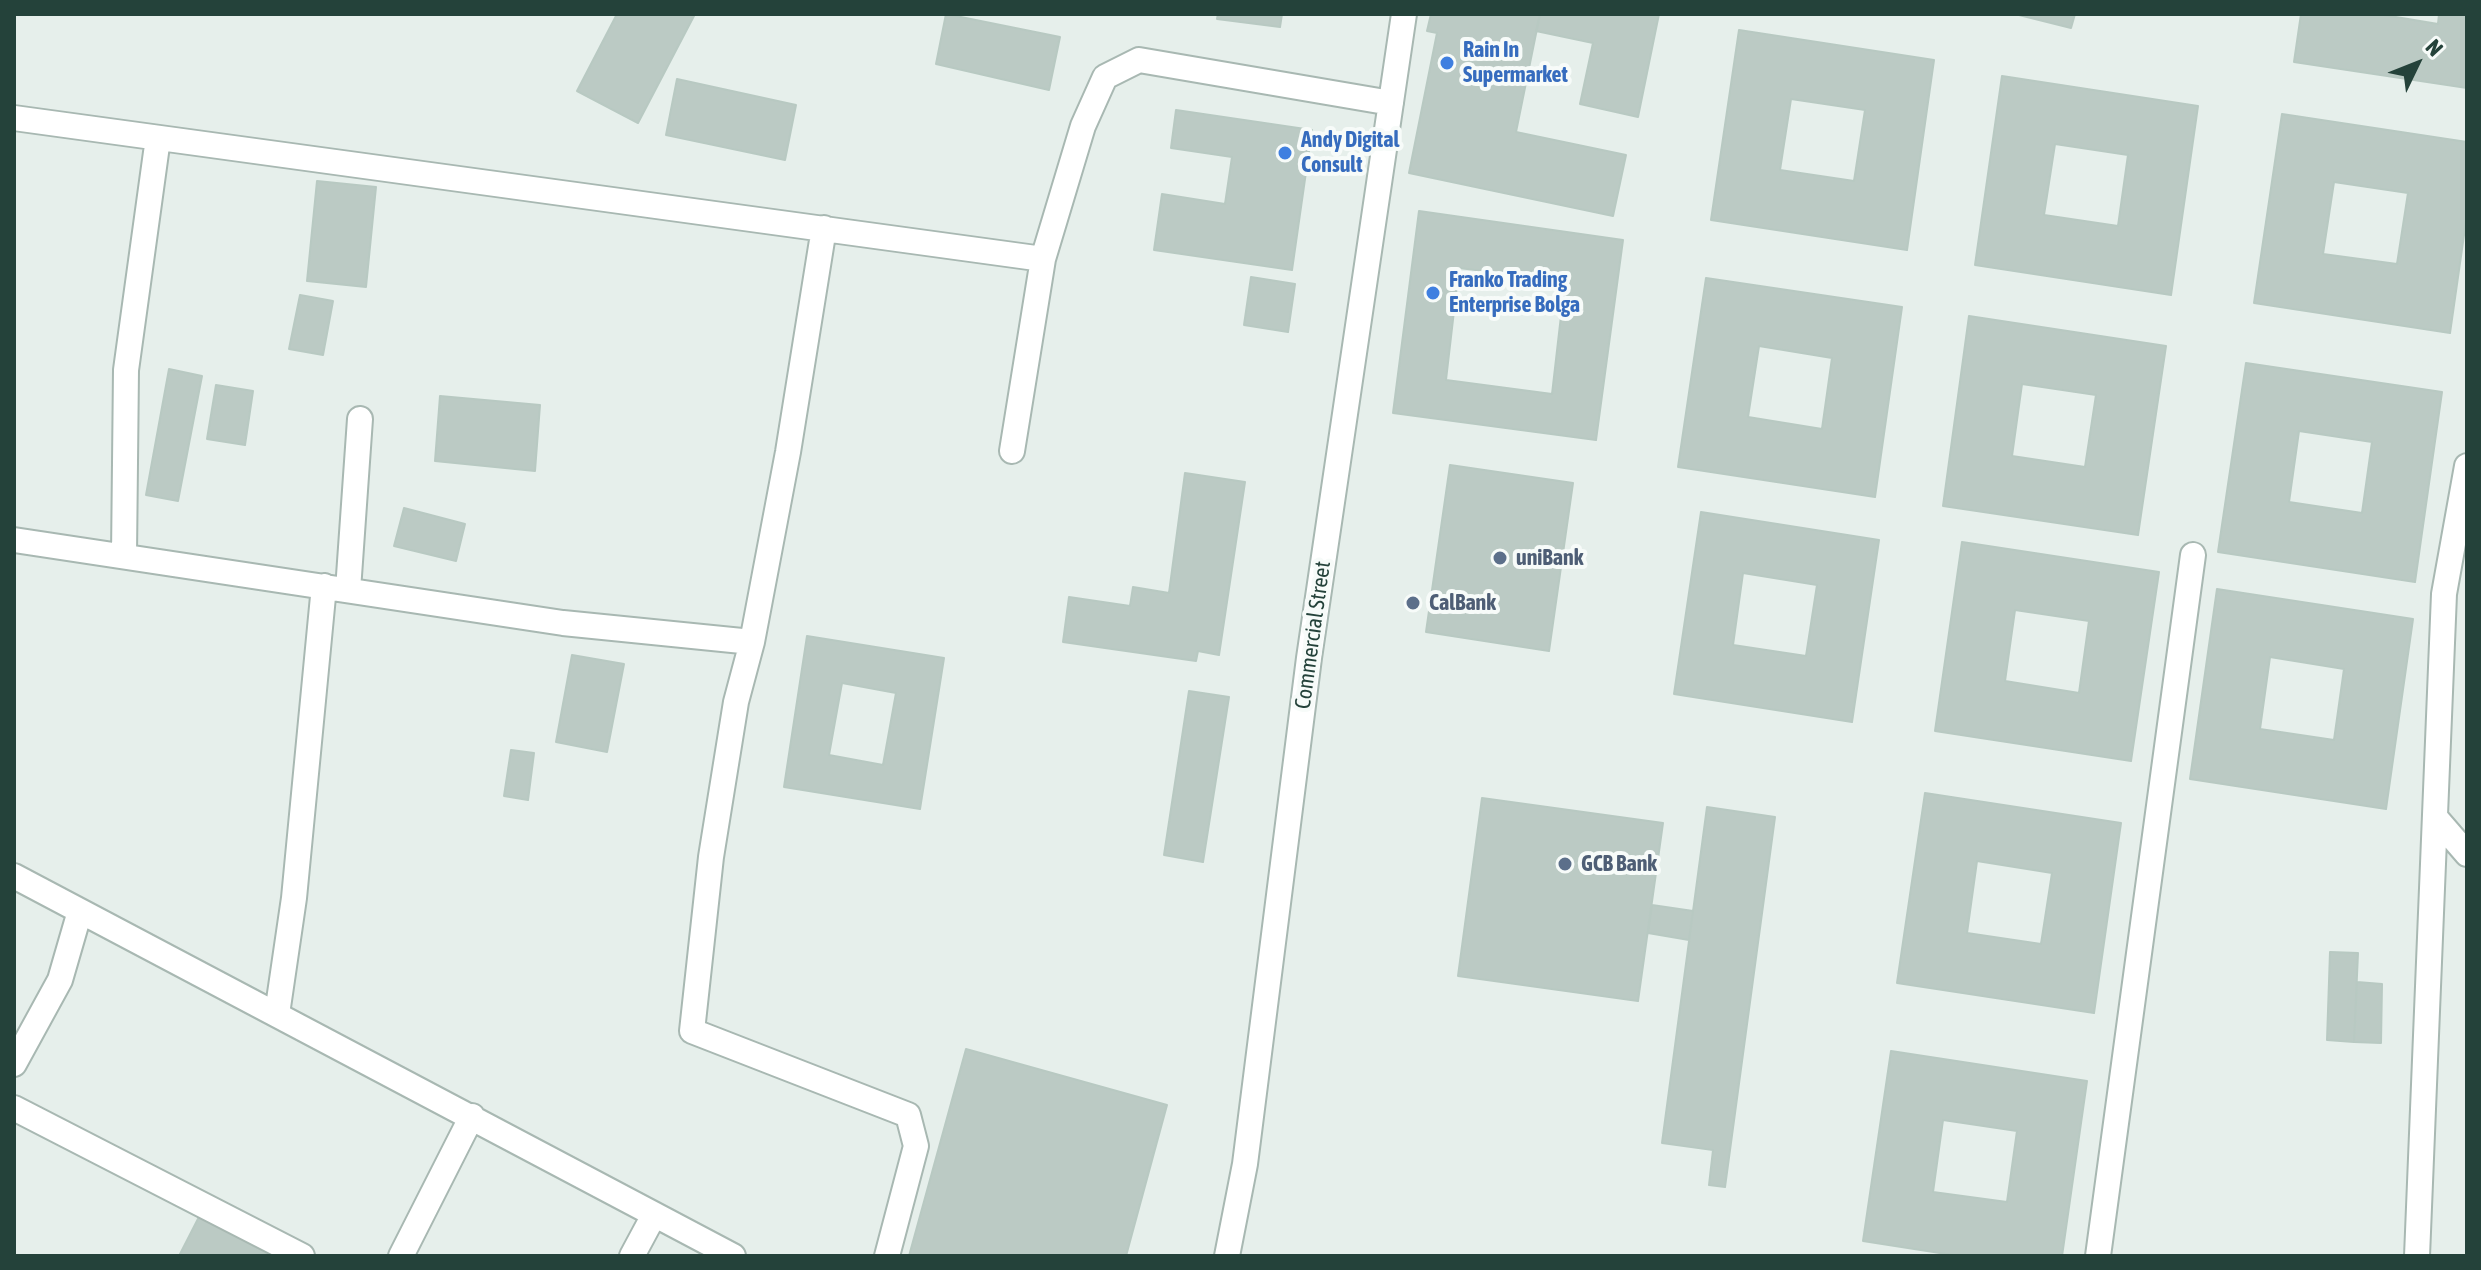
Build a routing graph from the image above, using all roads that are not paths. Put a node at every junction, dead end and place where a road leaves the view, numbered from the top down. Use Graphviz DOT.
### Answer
graph roads {
  1 [pos="1404,14"];
  2 [pos="1391,103"];
  3 [pos="14,118"];
  4 [pos="158,138"];
  5 [pos="824,228"];
  6 [pos="1043,259"];
  7 [pos="360,419"];
  8 [pos="1012,451"];
  9 [pos="2467,466"];
  10 [pos="14,540"];
  11 [pos="124,555"];
  12 [pos="2193,555"];
  13 [pos="336,588"];
  14 [pos="752,642"];
  15 [pos="2435,817"];
  16 [pos="2467,854"];
  17 [pos="14,876"];
  18 [pos="80,911"];
  19 [pos="277,1014"];
  20 [pos="14,1064"];
  21 [pos="14,1108"];
  22 [pos="472,1116"];
  23 [pos="654,1215"];
  24 [pos="302,1256"];
  25 [pos="401,1256"];
  26 [pos="632,1256"];
  27 [pos="733,1256"];
  28 [pos="887,1256"];
  29 [pos="1227,1256"];
  30 [pos="2098,1256"];
  31 [pos="2417,1256"];
  1 -- 2 [label="street, Commercial Street"];
  2 -- 6 [label="street"];
  2 -- 29 [label="street, Commercial Street"];
  3 -- 4 [label="street"];
  4 -- 5 [label="street"];
  4 -- 11 [label="street"];
  5 -- 6 [label="street"];
  5 -- 14 [label="street"];
  6 -- 8 [label="street"];
  7 -- 13 [label="street"];
  9 -- 15 [label="street"];
  10 -- 11 [label="street"];
  11 -- 13 [label="street"];
  12 -- 30 [label="street"];
  13 -- 14 [label="street"];
  13 -- 19 [label="street"];
  14 -- 28 [label="street"];
  15 -- 16 [label="street"];
  15 -- 31 [label="street"];
  17 -- 18 [label="street"];
  18 -- 19 [label="street"];
  18 -- 20 [label="street"];
  19 -- 22 [label="street"];
  21 -- 24 [label="street"];
  22 -- 23 [label="street"];
  22 -- 25 [label="street"];
  23 -- 26 [label="street"];
  23 -- 27 [label="street"];
}
